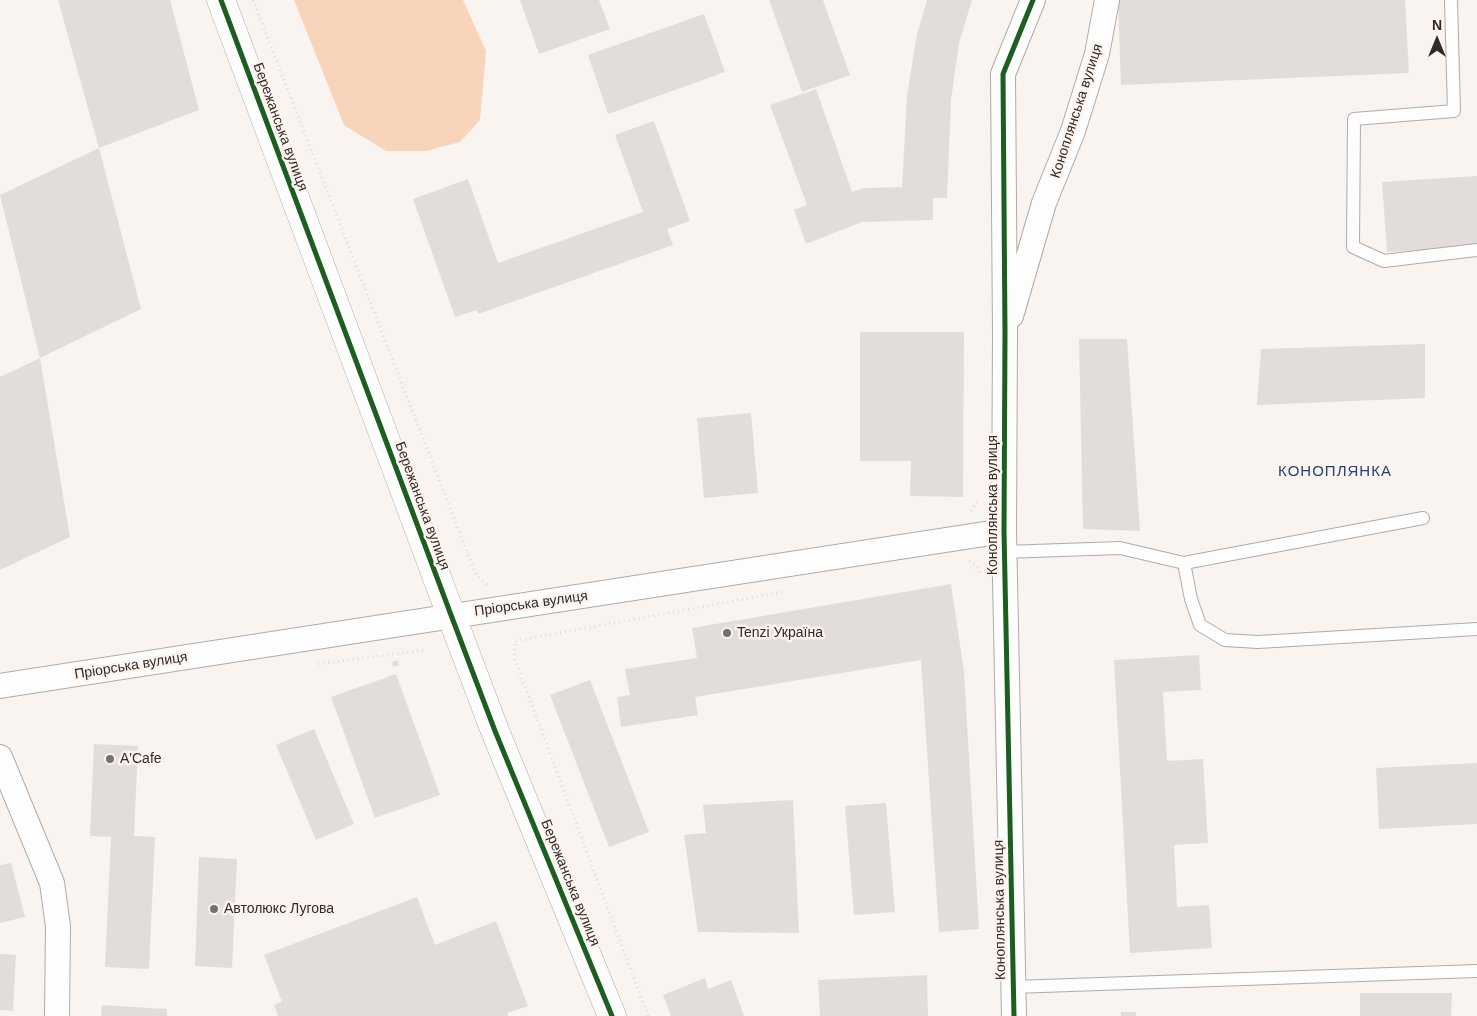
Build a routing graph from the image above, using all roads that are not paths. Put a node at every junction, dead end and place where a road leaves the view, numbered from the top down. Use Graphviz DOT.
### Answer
graph roads {
  1 [pos="221,0"];
  2 [pos="1033,0"];
  3 [pos="1108,0"];
  4 [pos="1451,0"];
  5 [pos="1477,250"];
  6 [pos="1005,334"];
  7 [pos="1423,518"];
  8 [pos="1004,542"];
  9 [pos="1184,563"];
  10 [pos="450,615"];
  11 [pos="1477,629"];
  12 [pos="0,686"];
  13 [pos="0,756"];
  14 [pos="1477,972"];
  15 [pos="1013,987"];
  16 [pos="57,1016"];
  17 [pos="612,1016"];
  18 [pos="1014,1016"];
  1 -- 10 [label="street, Бережанська вулиця"];
  2 -- 6 [label="street, Коноплянська вулиця"];
  3 -- 6 [label="street, Коноплянська вулиця"];
  4 -- 5 [label="lane"];
  6 -- 8 [label="street, Коноплянська вулиця"];
  7 -- 9 [label="lane"];
  8 -- 9 [label="lane"];
  8 -- 10 [label="street, Пріорська вулиця"];
  8 -- 15 [label="street, Коноплянська вулиця"];
  9 -- 11 [label="lane"];
  10 -- 12 [label="street, Пріорська вулиця"];
  10 -- 17 [label="street, Бережанська вулиця"];
  13 -- 16 [label="street"];
  14 -- 15 [label="lane"];
  15 -- 18 [label="street, Коноплянська вулиця"];
}
